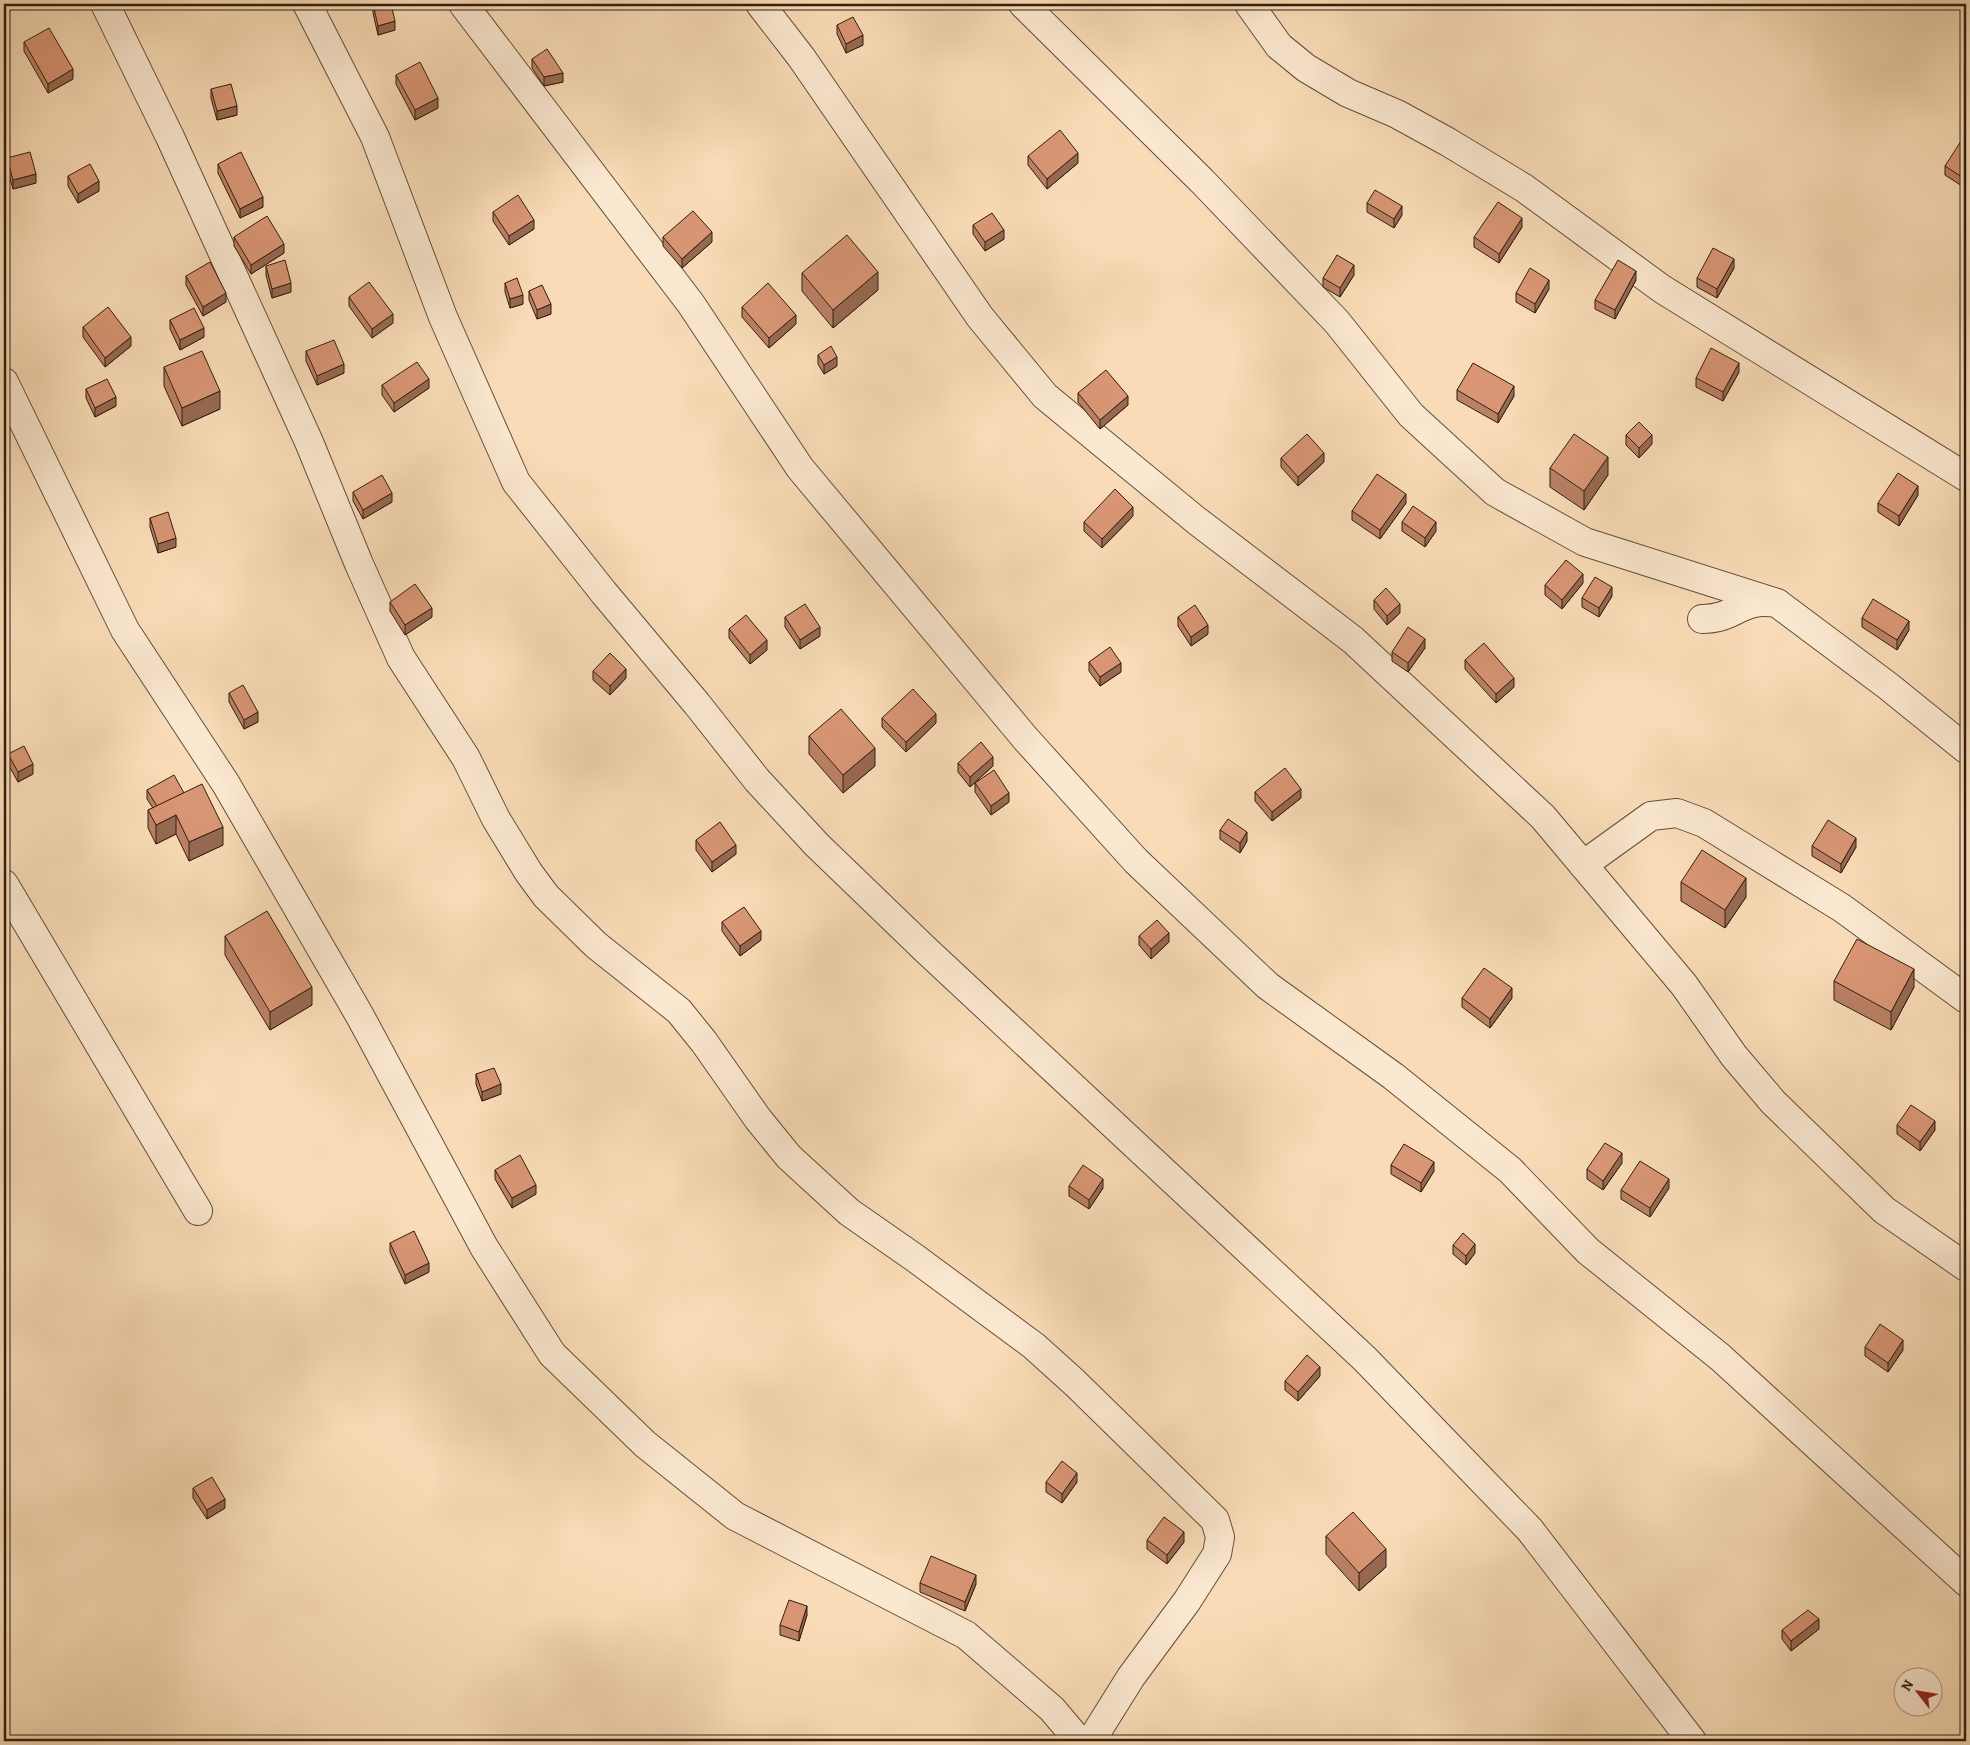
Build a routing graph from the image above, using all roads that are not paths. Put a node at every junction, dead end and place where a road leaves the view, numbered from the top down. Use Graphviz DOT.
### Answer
graph roads {
  1 [pos="105,4"];
  2 [pos="307,4"];
  3 [pos="463,4"];
  4 [pos="760,4"];
  5 [pos="1024,4"];
  6 [pos="1249,4"];
  7 [pos="4,382"];
  8 [pos="1966,477"];
  9 [pos="1777,604"];
  10 [pos="1702,619"];
  11 [pos="1966,749"];
  12 [pos="1583,865"];
  13 [pos="4,884"];
  14 [pos="1966,999"];
  15 [pos="198,1211"];
  16 [pos="1966,1267"];
  17 [pos="1966,1579"];
  18 [pos="1079,1741"];
  19 [pos="1091,1741"];
  20 [pos="1692,1741"];
  1 -- 19 [label="street"];
  2 -- 20 [label="street"];
  3 -- 17 [label="street"];
  4 -- 12 [label="street"];
  5 -- 9 [label="street"];
  6 -- 8 [label="street"];
  7 -- 18 [label="street"];
  9 -- 10 [label="street"];
  9 -- 11 [label="street"];
  12 -- 14 [label="street"];
  12 -- 16 [label="street"];
  13 -- 15 [label="street"];
}
